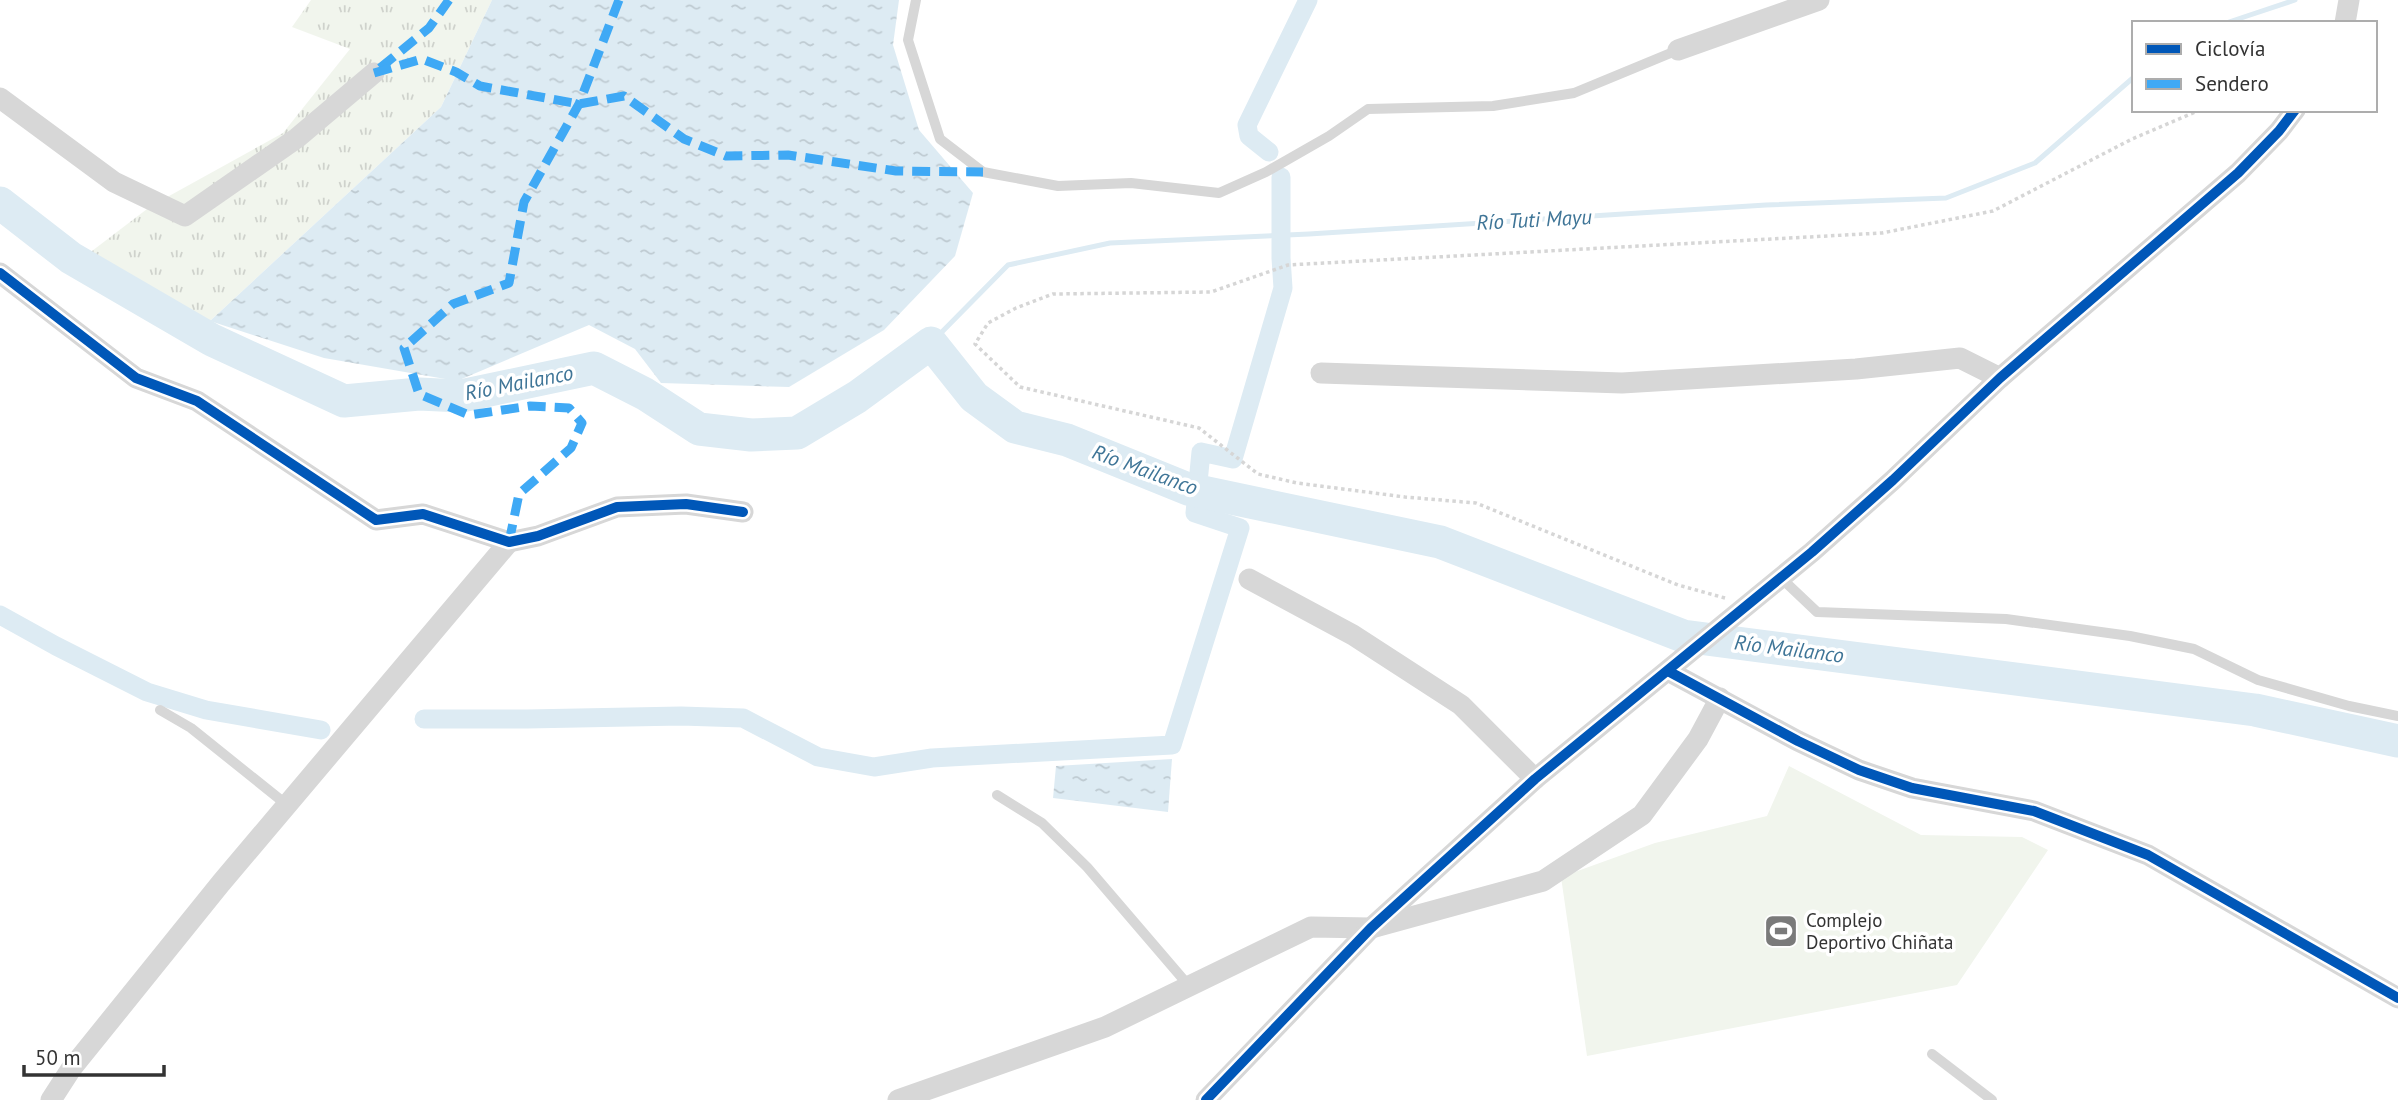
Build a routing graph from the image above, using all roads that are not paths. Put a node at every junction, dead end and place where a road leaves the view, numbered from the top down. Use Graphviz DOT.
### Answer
graph roads {
  1 [pos="916,0"];
  2 [pos="1819,0"];
  3 [pos="2349,0"];
  4 [pos="2345,21"];
  5 [pos="1678,50"];
  6 [pos="374,73"];
  7 [pos="0,98"];
  8 [pos="2293,112"];
  9 [pos="0,273"];
  10 [pos="1321,373"];
  11 [pos="2000,378"];
  12 [pos="743,512"];
  13 [pos="509,542"];
  14 [pos="1781,578"];
  15 [pos="1249,579"];
  16 [pos="1668,671"];
  17 [pos="1720,698"];
  18 [pos="160,710"];
  19 [pos="2398,716"];
  20 [pos="1535,779"];
  21 [pos="997,795"];
  22 [pos="286,806"];
  23 [pos="1371,928"];
  24 [pos="1189,986"];
  25 [pos="2398,998"];
  26 [pos="1932,1055"];
  27 [pos="1211,1099"];
  28 [pos="51,1100"];
  29 [pos="898,1100"];
  30 [pos="1992,1100"];
  1 -- 5 [label="lane"];
  2 -- 5 [label="street"];
  3 -- 4 [label="street"];
  6 -- 7 [label="street"];
  8 -- 11 [label="street"];
  9 -- 13 [label="street"];
  10 -- 11 [label="street"];
  11 -- 14 [label="street"];
  12 -- 13 [label="street"];
  13 -- 22 [label="street"];
  14 -- 16 [label="street"];
  14 -- 19 [label="lane"];
  15 -- 20 [label="street"];
  16 -- 17 [label="street"];
  16 -- 20 [label="street"];
  17 -- 23 [label="street"];
  17 -- 25 [label="street"];
  18 -- 22 [label="lane"];
  20 -- 23 [label="street"];
  21 -- 24 [label="lane"];
  22 -- 28 [label="street"];
  23 -- 24 [label="street"];
  23 -- 27 [label="street"];
  24 -- 29 [label="street"];
  26 -- 30 [label="lane"];
}
